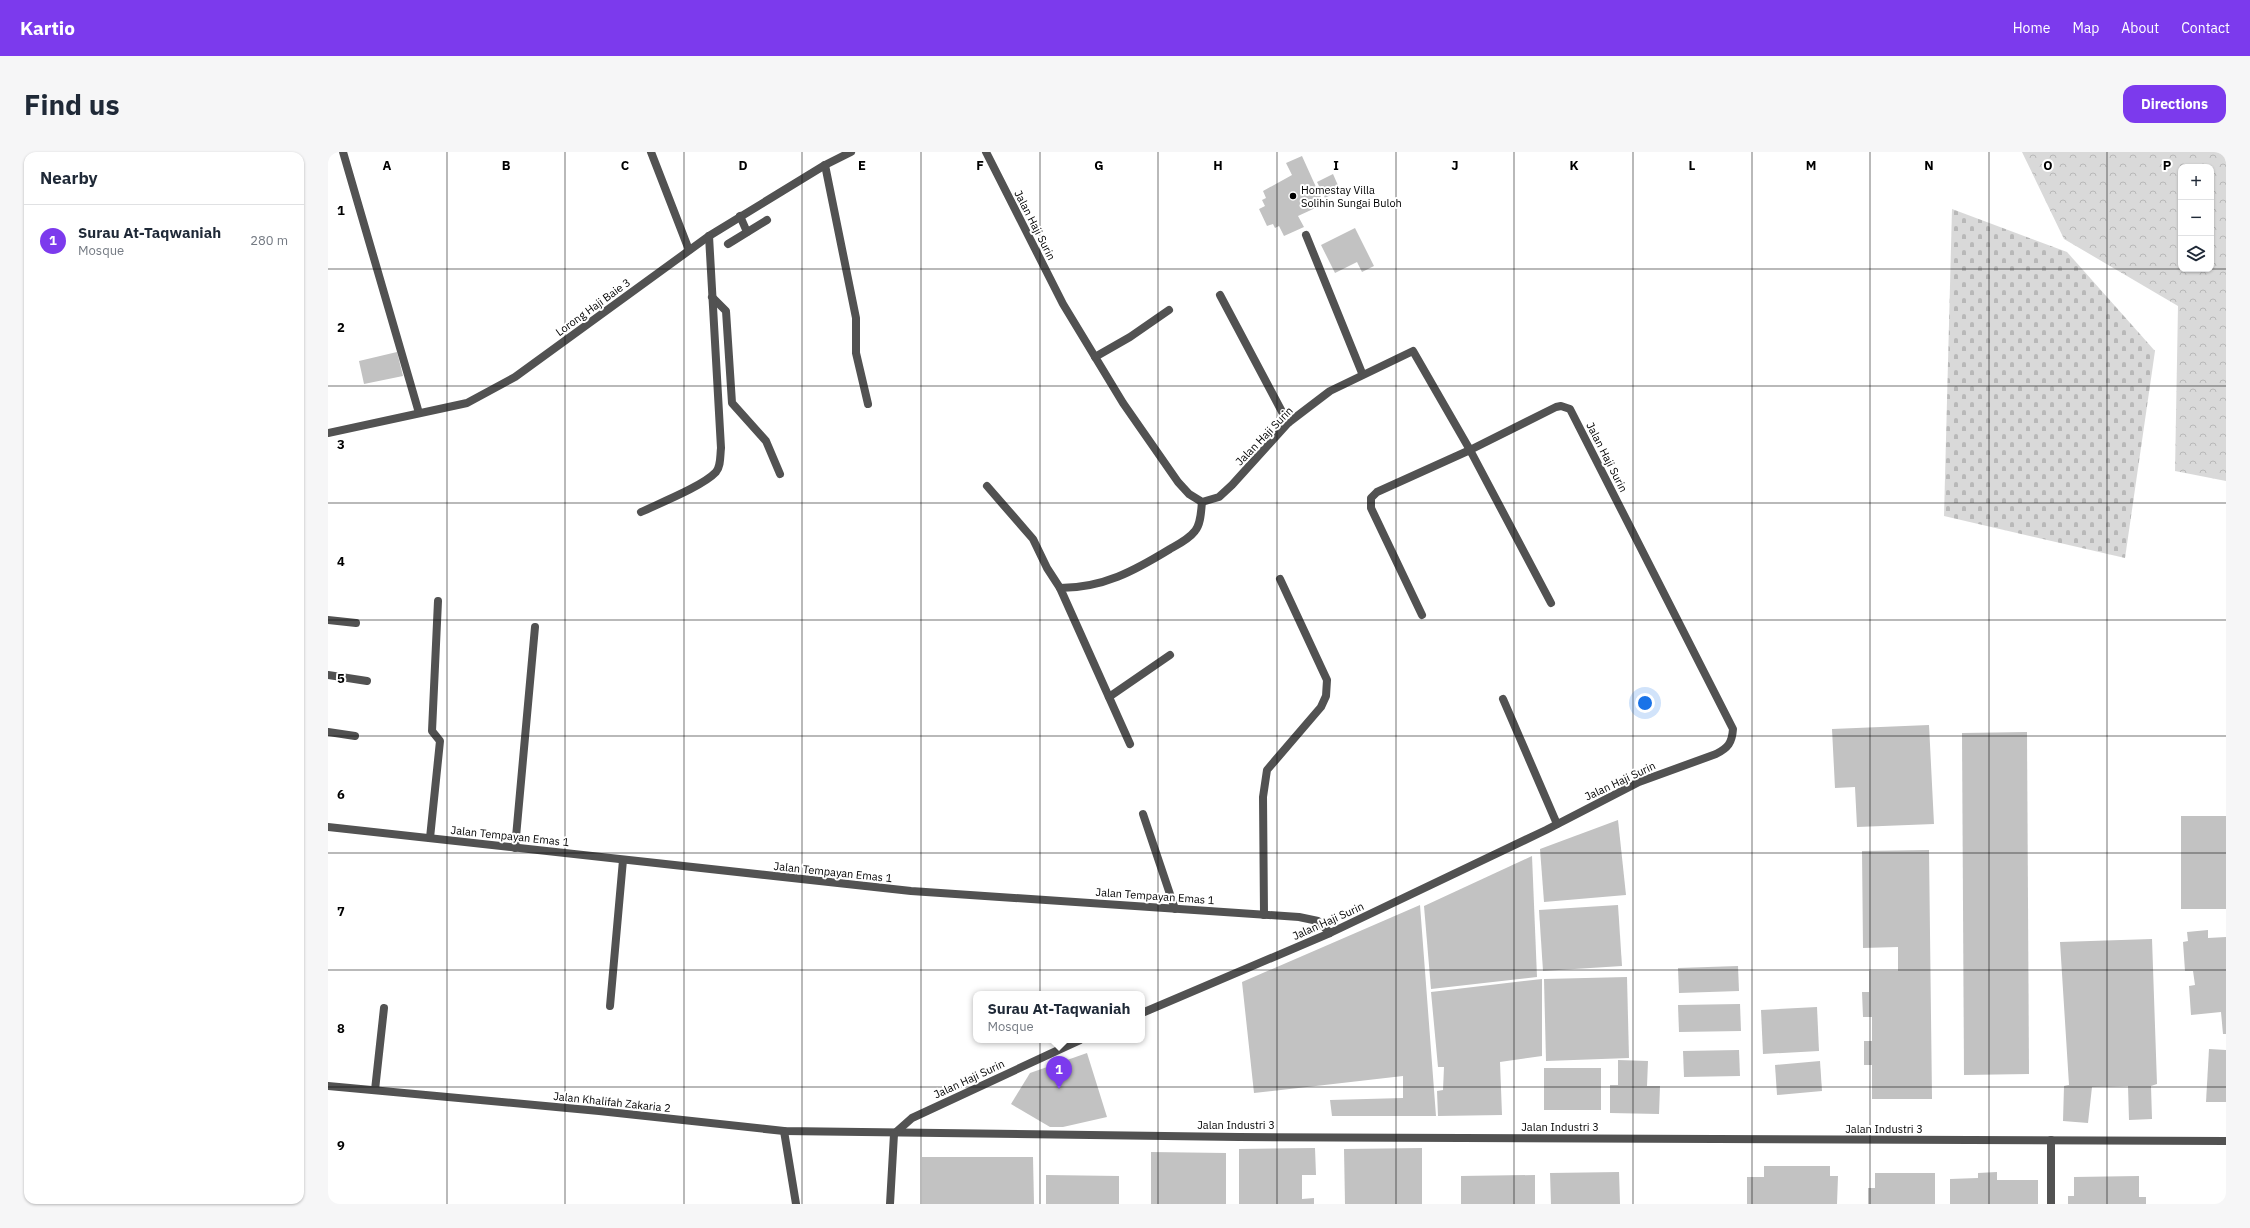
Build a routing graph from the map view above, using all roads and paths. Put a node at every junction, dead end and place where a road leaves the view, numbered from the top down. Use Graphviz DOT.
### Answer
graph roads {
  1 [pos="343,152"];
  2 [pos="651,152"];
  3 [pos="851,152"];
  4 [pos="986,152"];
  5 [pos="825,165"];
  6 [pos="740,216"];
  7 [pos="767,220"];
  8 [pos="747,232"];
  9 [pos="1306,235"];
  10 [pos="709,236"];
  11 [pos="728,244"];
  12 [pos="689,250"];
  13 [pos="1220,295"];
  14 [pos="712,297"];
  15 [pos="1169,310"];
  16 [pos="1095,357"];
  17 [pos="1362,374"];
  18 [pos="868,404"];
  19 [pos="419,413"];
  20 [pos="1288,423"];
  21 [pos="328,433"];
  22 [pos="1470,450"];
  23 [pos="780,474"];
  24 [pos="987,486"];
  25 [pos="1202,502"];
  26 [pos="641,512"];
  27 [pos="1280,579"];
  28 [pos="1060,588"];
  29 [pos="438,601"];
  30 [pos="1551,603"];
  31 [pos="1422,615"];
  32 [pos="328,620"];
  33 [pos="356,624"];
  34 [pos="535,627"];
  35 [pos="1170,655"];
  36 [pos="328,675"];
  37 [pos="367,681"];
  38 [pos="1109,697"];
  39 [pos="1503,699"];
  40 [pos="328,732"];
  41 [pos="355,736"];
  42 [pos="1130,744"];
  43 [pos="1143,814"];
  44 [pos="1557,824"];
  45 [pos="328,827"];
  46 [pos="430,838"];
  47 [pos="515,848"];
  48 [pos="623,860"];
  49 [pos="1175,909"];
  50 [pos="1264,915"];
  51 [pos="1330,933"];
  52 [pos="610,1006"];
  53 [pos="384,1008"];
  54 [pos="1145,1013"];
  55 [pos="1074,1043"];
  56 [pos="328,1086"];
  57 [pos="375,1090"];
  58 [pos="784,1131"];
  59 [pos="894,1134"];
  60 [pos="2051,1140"];
  61 [pos="2226,1141"];
  62 [pos="796,1204"];
  63 [pos="890,1204"];
  64 [pos="2051,1204"];
  1 -- 19 [label="street"];
  2 -- 12 [label="street"];
  3 -- 5 [label="street, Lorong Haji Baie 3"];
  4 -- 16 [label="street, Jalan Haji Surin"];
  5 -- 6 [label="street, Lorong Haji Baie 3"];
  5 -- 18 [label="street"];
  6 -- 8 [label="street"];
  6 -- 10 [label="street, Lorong Haji Baie 3"];
  7 -- 8 [label="street"];
  8 -- 11 [label="street"];
  9 -- 17 [label="street"];
  10 -- 12 [label="street, Lorong Haji Baie 3"];
  10 -- 14 [label="street"];
  12 -- 19 [label="street, Lorong Haji Baie 3"];
  13 -- 20 [label="street"];
  14 -- 23 [label="street"];
  14 -- 26 [label="street"];
  15 -- 16 [label="street"];
  16 -- 25 [label="street, Jalan Haji Surin"];
  17 -- 20 [label="street, Jalan Haji Surin"];
  17 -- 22 [label="street, Jalan Haji Surin"];
  19 -- 21 [label="street, Lorong Haji Baie 3"];
  20 -- 25 [label="street, Jalan Haji Surin"];
  22 -- 30 [label="street"];
  22 -- 31 [label="street"];
  22 -- 44 [label="street, Jalan Haji Surin"];
  24 -- 28 [label="street"];
  25 -- 28 [label="street"];
  27 -- 50 [label="street"];
  28 -- 38 [label="street"];
  29 -- 46 [label="street"];
  32 -- 33 [label="street"];
  34 -- 47 [label="street"];
  35 -- 38 [label="street"];
  36 -- 37 [label="street"];
  38 -- 42 [label="street"];
  39 -- 44 [label="street"];
  40 -- 41 [label="street"];
  43 -- 49 [label="street"];
  44 -- 51 [label="street, Jalan Haji Surin"];
  45 -- 46 [label="street, Jalan Tempayan Emas 1"];
  46 -- 47 [label="street, Jalan Tempayan Emas 1"];
  47 -- 48 [label="street, Jalan Tempayan Emas 1"];
  48 -- 49 [label="street, Jalan Tempayan Emas 1"];
  48 -- 52 [label="street"];
  49 -- 50 [label="street, Jalan Tempayan Emas 1"];
  50 -- 51 [label="street, Jalan Tempayan Emas 1"];
  51 -- 54 [label="street, Jalan Haji Surin"];
  53 -- 57 [label="street"];
  55 -- 59 [label="street, Jalan Haji Surin"];
  56 -- 57 [label="street, Jalan Khalifah Zakaria 2"];
  57 -- 58 [label="street, Jalan Khalifah Zakaria 2"];
  58 -- 59 [label="street, Jalan Khalifah Zakaria 2"];
  58 -- 62 [label="street"];
  59 -- 60 [label="street, Jalan Industri 3"];
  59 -- 63 [label="street"];
  60 -- 61 [label="street, Jalan Industri 3"];
  60 -- 64 [label="street"];
}
